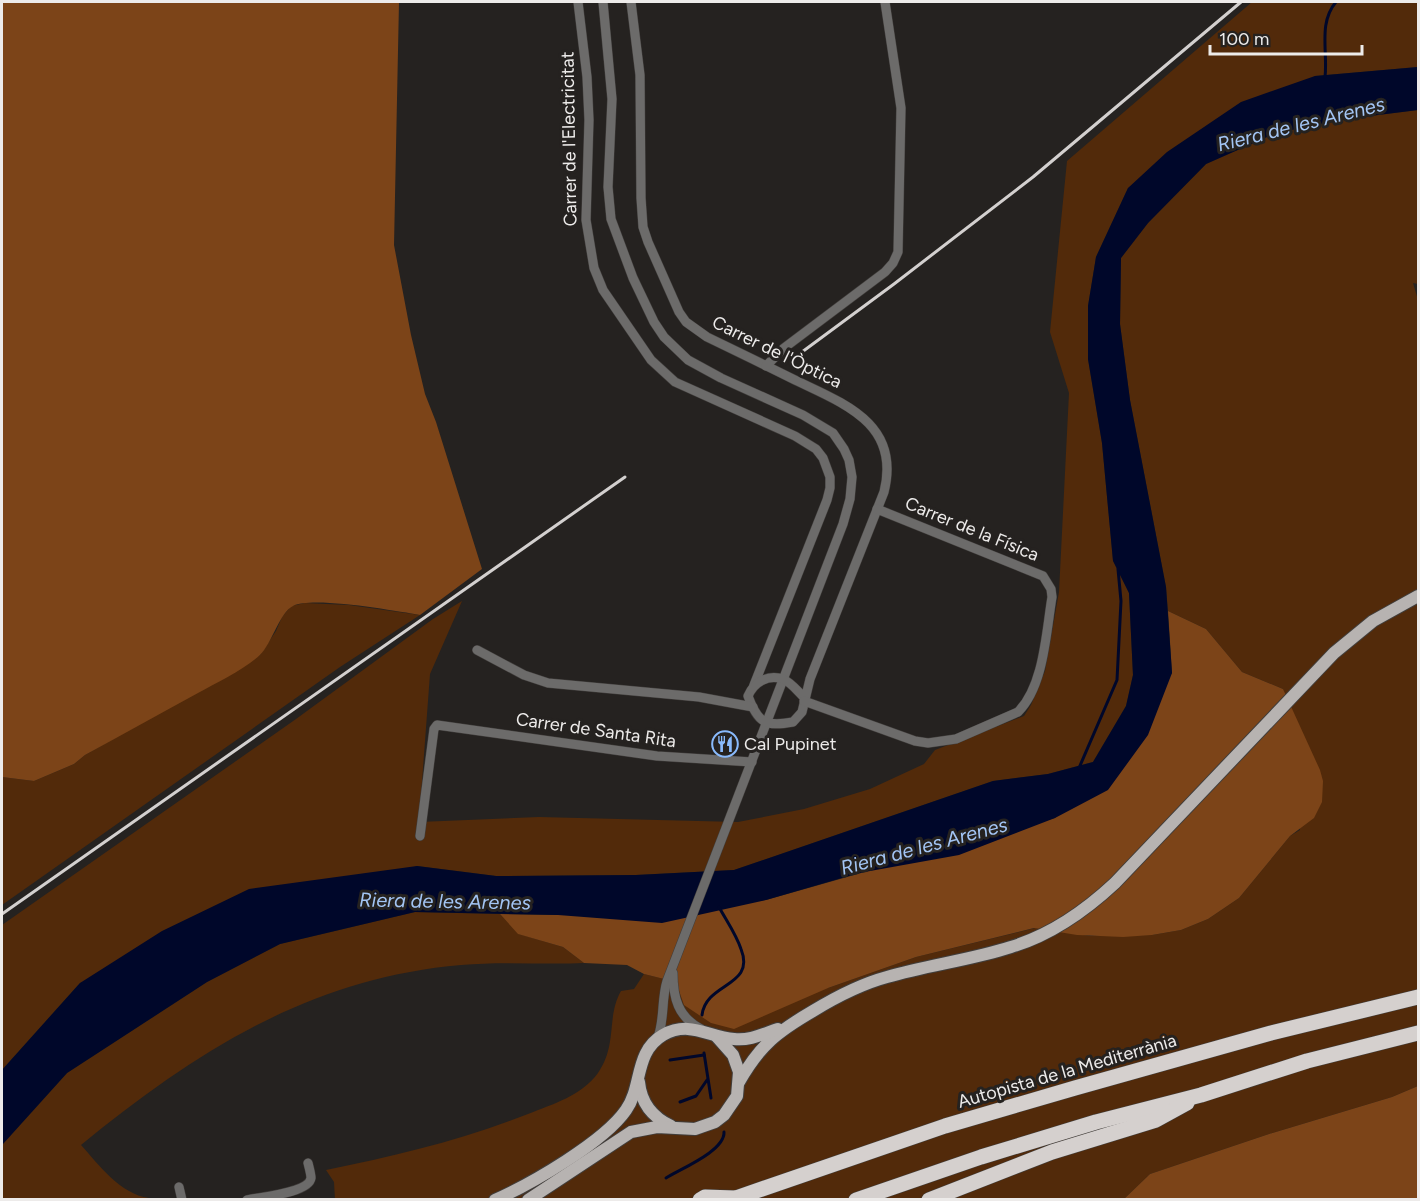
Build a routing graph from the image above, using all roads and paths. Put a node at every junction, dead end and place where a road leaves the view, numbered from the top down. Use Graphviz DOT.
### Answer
graph roads {
  1 [pos="578,2"];
  2 [pos="603,2"];
  3 [pos="631,2"];
  4 [pos="885,2"];
  5 [pos="766,366"];
  6 [pos="878,508"];
  7 [pos="1419,596"];
  8 [pos="769,648"];
  9 [pos="477,650"];
  10 [pos="770,679"];
  11 [pos="810,679"];
  12 [pos="784,680"];
  13 [pos="754,685"];
  14 [pos="795,688"];
  15 [pos="748,696"];
  16 [pos="804,700"];
  17 [pos="729,702"];
  18 [pos="753,707"];
  19 [pos="767,723"];
  20 [pos="752,762"];
  21 [pos="420,836"];
  22 [pos="673,969"];
  23 [pos="1419,997"];
  24 [pos="784,1027"];
  25 [pos="708,1033"];
  26 [pos="1419,1033"];
  27 [pos="657,1040"];
  28 [pos="638,1072"];
  29 [pos="739,1082"];
  30 [pos="1201,1095"];
  31 [pos="675,1128"];
  32 [pos="308,1163"];
  33 [pos="179,1187"];
  34 [pos="741,1197"];
  35 [pos="182,1200"];
  36 [pos="247,1200"];
  37 [pos="495,1200"];
  38 [pos="528,1200"];
  39 [pos="700,1200"];
  40 [pos="856,1200"];
  41 [pos="929,1200"];
  1 -- 8 [label="street, Carrer de l'Electricitat"];
  2 -- 12 [label="street"];
  3 -- 5 [label="street, Carrer de l'Òptica"];
  4 -- 5 [label="street"];
  5 -- 6 [label="street, Carrer de l'Òptica"];
  6 -- 11 [label="street, Carrer de l'Òptica"];
  6 -- 16 [label="street, Carrer de la Física"];
  7 -- 24 [label="main road"];
  8 -- 10 [label="street, Carrer de l'Electricitat"];
  8 -- 13 [label="street, Carrer de l'Electricitat"];
  9 -- 17 [label="street"];
  10 -- 12 [label="street"];
  10 -- 13 [label="street"];
  11 -- 14 [label="street"];
  11 -- 16 [label="street, Carrer de l'Òptica"];
  12 -- 14 [label="street"];
  12 -- 19 [label="street"];
  13 -- 15 [label="street, Carrer de l'Electricitat"];
  14 -- 16 [label="street"];
  15 -- 17 [label="street"];
  15 -- 18 [label="street"];
  16 -- 19 [label="street"];
  17 -- 18 [label="street"];
  18 -- 19 [label="street"];
  19 -- 20 [label="street"];
  20 -- 21 [label="street, Carrer de Santa Rita"];
  20 -- 22 [label="street"];
  22 -- 25 [label="street"];
  22 -- 27 [label="street"];
  23 -- 34 [label="highway, Autopista de la Mediterrània"];
  24 -- 25 [label="main road"];
  24 -- 29 [label="main road"];
  25 -- 27 [label="main road"];
  25 -- 29 [label="main road"];
  26 -- 30 [label="highway"];
  27 -- 28 [label="main road"];
  28 -- 31 [label="main road"];
  28 -- 37 [label="main road"];
  29 -- 31 [label="main road"];
  30 -- 40 [label="highway"];
  30 -- 41 [label="highway"];
  31 -- 38 [label="main road"];
  32 -- 36 [label="street"];
  33 -- 35 [label="street"];
  34 -- 39 [label="highway"];
}
